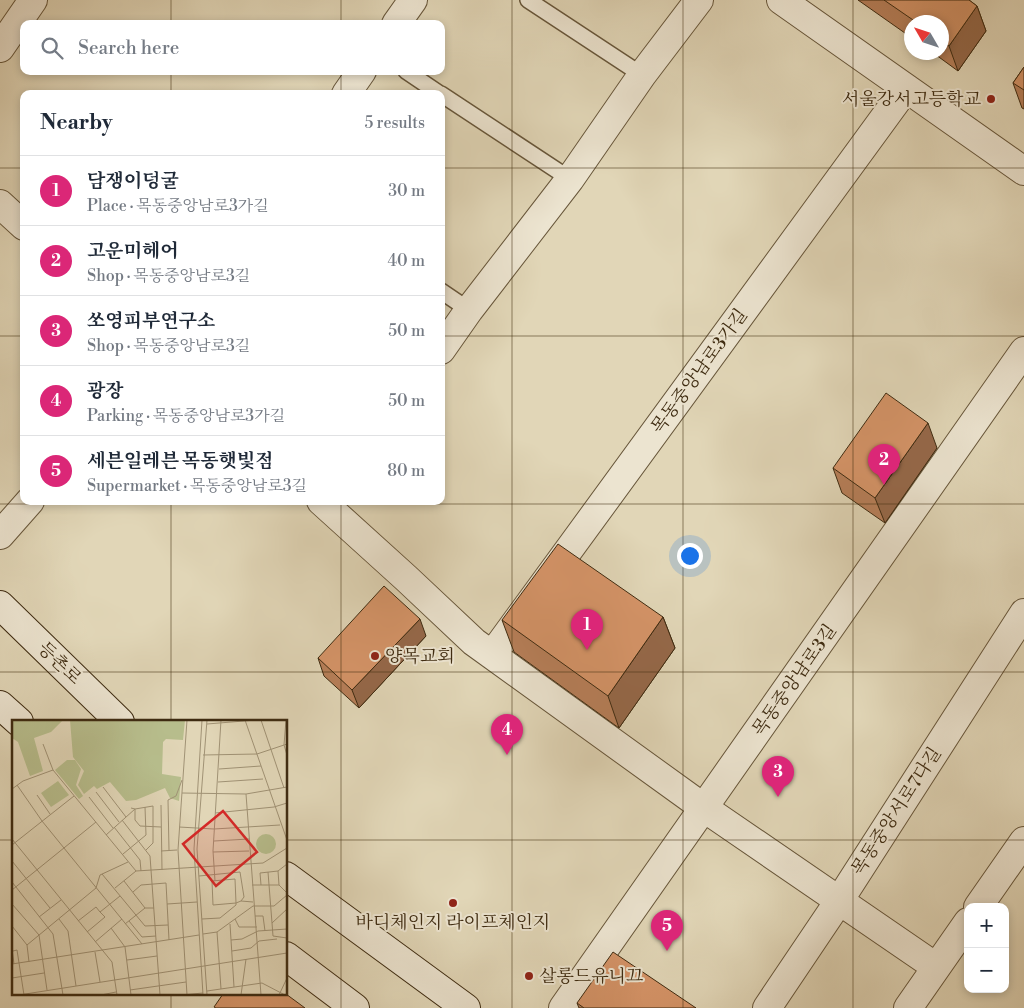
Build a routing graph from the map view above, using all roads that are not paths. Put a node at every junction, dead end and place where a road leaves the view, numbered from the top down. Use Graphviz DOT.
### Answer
graph roads {
  1 [pos="32,0"];
  2 [pos="412,0"];
  3 [pos="528,0"];
  4 [pos="699,0"];
  5 [pos="781,0"];
  6 [pos="399,20"];
  7 [pos="0,48"];
  8 [pos="359,75"];
  9 [pos="412,75"];
  10 [pos="642,76"];
  11 [pos="906,88"];
  12 [pos="349,90"];
  13 [pos="435,90"];
  14 [pos="445,97"];
  15 [pos="1024,171"];
  16 [pos="570,179"];
  17 [pos="0,204"];
  18 [pos="20,222"];
  19 [pos="445,294"];
  20 [pos="469,310"];
  21 [pos="445,344"];
  22 [pos="1024,351"];
  23 [pos="26,505"];
  24 [pos="330,505"];
  25 [pos="0,535"];
  26 [pos="0,605"];
  27 [pos="1024,613"];
  28 [pos="492,655"];
  29 [pos="0,705"];
  30 [pos="16,720"];
  31 [pos="118,720"];
  32 [pos="704,808"];
  33 [pos="1024,841"];
  34 [pos="288,877"];
  35 [pos="838,901"];
  36 [pos="981,903"];
  37 [pos="964,928"];
  38 [pos="288,958"];
  39 [pos="936,967"];
  40 [pos="355,1008"];
  41 [pos="466,1008"];
  42 [pos="563,1008"];
  43 [pos="767,1008"];
  44 [pos="908,1008"];
  1 -- 7 [label="street"];
  2 -- 6 [label="street"];
  3 -- 10 [label="lane"];
  4 -- 10 [label="street"];
  5 -- 11 [label="street"];
  8 -- 12 [label="street"];
  9 -- 13 [label="lane"];
  10 -- 16 [label="street"];
  11 -- 15 [label="street"];
  11 -- 28 [label="street, 목동중앙남로3가길"];
  14 -- 16 [label="lane"];
  16 -- 20 [label="street"];
  17 -- 18 [label="street"];
  19 -- 20 [label="lane"];
  20 -- 21 [label="street"];
  22 -- 32 [label="street, 목동중앙남로3길"];
  23 -- 25 [label="street"];
  24 -- 28 [label="street"];
  26 -- 31 [label="street, 등촌로"];
  27 -- 35 [label="street, 목동중앙서로7다길"];
  28 -- 32 [label="street"];
  29 -- 30 [label="street"];
  32 -- 35 [label="street"];
  32 -- 42 [label="street, 목동중앙남로3길"];
  33 -- 36 [label="street"];
  34 -- 41 [label="street"];
  35 -- 39 [label="street"];
  35 -- 43 [label="street, 목동중앙서로7다길"];
  37 -- 39 [label="street"];
  38 -- 40 [label="street"];
  39 -- 44 [label="street"];
}
